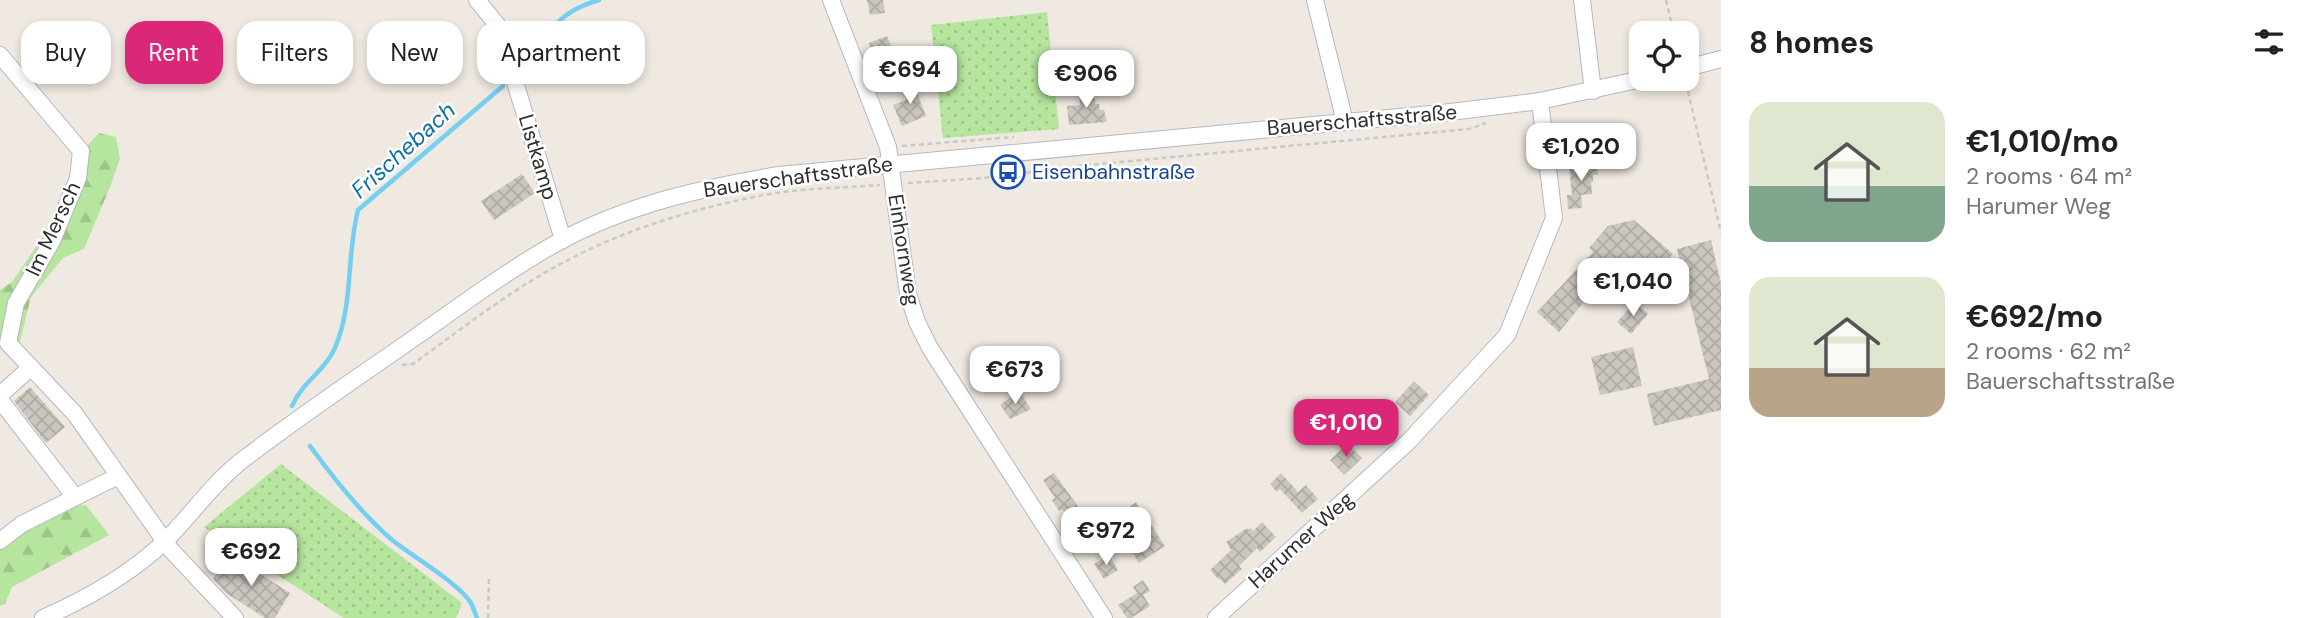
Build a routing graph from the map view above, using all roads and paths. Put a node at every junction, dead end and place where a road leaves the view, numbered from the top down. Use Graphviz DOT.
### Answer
graph roads {
  1 [pos="477,0"];
  2 [pos="831,0"];
  3 [pos="1315,0"];
  4 [pos="1582,0"];
  5 [pos="1666,0"];
  6 [pos="1671,21"];
  7 [pos="0,55"];
  8 [pos="1721,59"];
  9 [pos="1699,70"];
  10 [pos="1629,86"];
  11 [pos="1592,90"];
  12 [pos="1689,91"];
  13 [pos="1540,101"];
  14 [pos="1345,122"];
  15 [pos="1490,122"];
  16 [pos="892,163"];
  17 [pos="894,184"];
  18 [pos="1721,233"];
  19 [pos="563,240"];
  20 [pos="394,366"];
  21 [pos="31,367"];
  22 [pos="0,397"];
  23 [pos="118,476"];
  24 [pos="75,496"];
  25 [pos="0,541"];
  26 [pos="166,541"];
  27 [pos="489,579"];
  28 [pos="43,618"];
  29 [pos="235,618"];
  30 [pos="488,618"];
  31 [pos="1104,618"];
  32 [pos="1216,618"];
  1 -- 19 [label="street, Listkamp"];
  2 -- 16 [label="street"];
  3 -- 14 [label="street"];
  4 -- 11 [label="street"];
  5 -- 6 [label="path"];
  7 -- 21 [label="street, Im Mersch"];
  8 -- 9 [label="street"];
  10 -- 11 [label="street, Bauerschaftsstraße"];
  11 -- 13 [label="street, Bauerschaftsstraße"];
  12 -- 18 [label="path"];
  13 -- 14 [label="street, Bauerschaftsstraße"];
  13 -- 32 [label="street, Harumer Weg"];
  14 -- 16 [label="street, Bauerschaftsstraße"];
  15 -- 17 [label="path"];
  16 -- 17 [label="street, Einhornweg"];
  16 -- 19 [label="street, Bauerschaftsstraße"];
  17 -- 20 [label="path"];
  17 -- 31 [label="street, Einhornweg"];
  19 -- 26 [label="street, Bauerschaftsstraße"];
  21 -- 22 [label="street"];
  21 -- 23 [label="street, Im Mersch"];
  22 -- 24 [label="street"];
  23 -- 24 [label="street"];
  23 -- 26 [label="street, Im Mersch"];
  24 -- 25 [label="street"];
  26 -- 28 [label="street, Bauerschaftsstraße"];
  26 -- 29 [label="street, Im Mersch"];
  27 -- 30 [label="path"];
}
